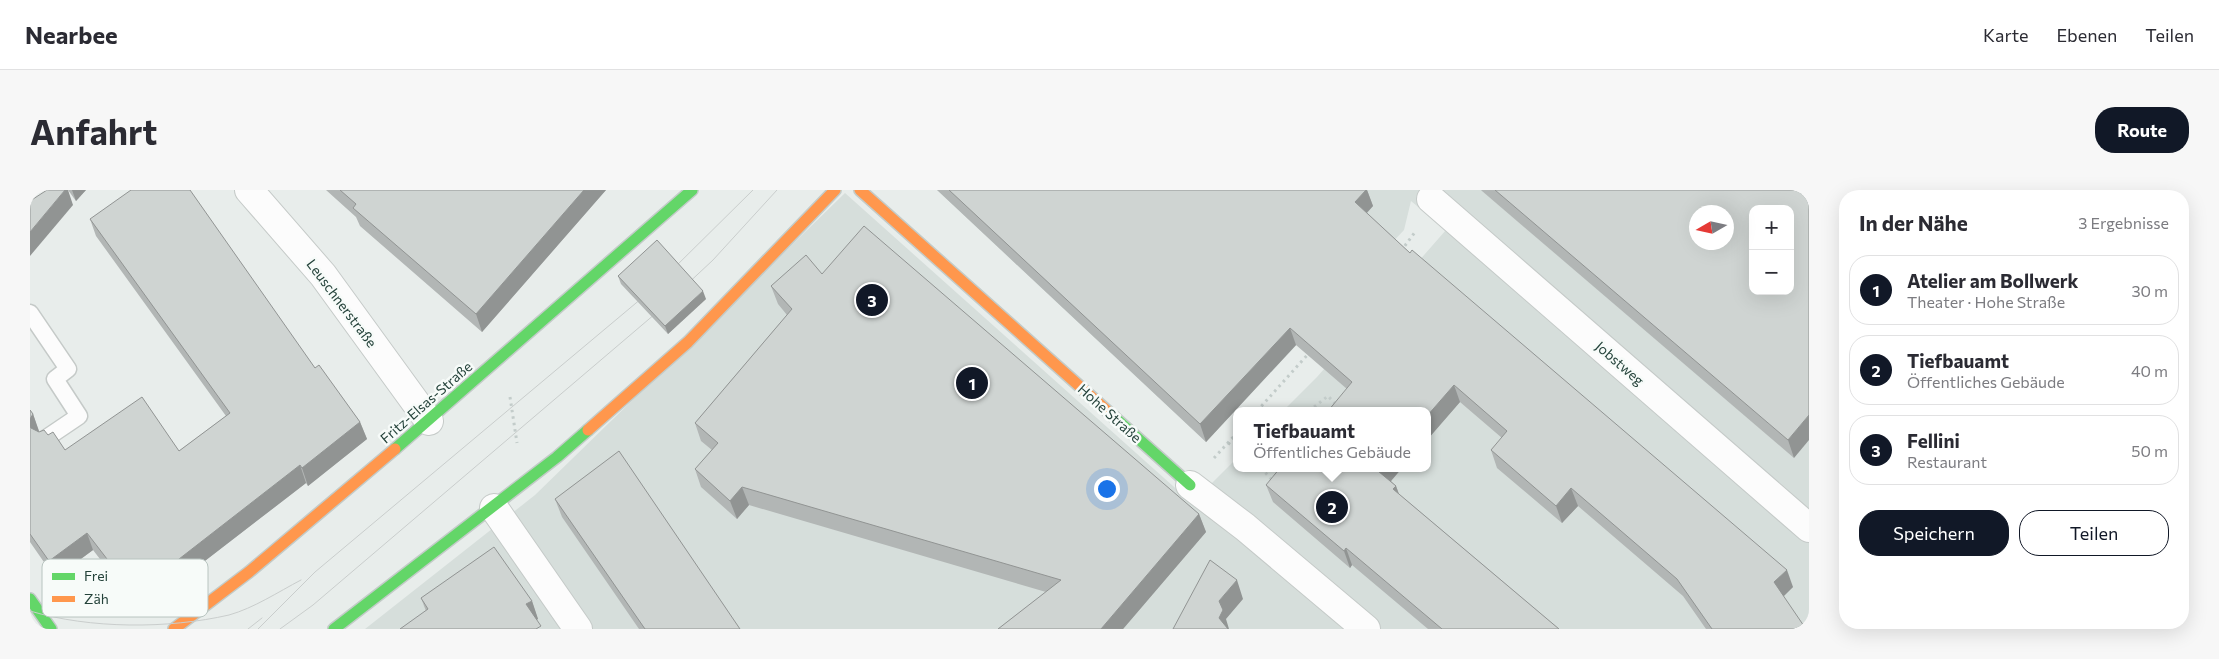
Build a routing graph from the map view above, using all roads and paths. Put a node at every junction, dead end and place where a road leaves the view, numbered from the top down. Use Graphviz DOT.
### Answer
graph roads {
  1 [pos="250,190"];
  2 [pos="692,190"];
  3 [pos="835,190"];
  4 [pos="860,190"];
  5 [pos="1431,199"];
  6 [pos="1399,254"];
  7 [pos="30,313"];
  8 [pos="1315,346"];
  9 [pos="510,389"];
  10 [pos="1261,407"];
  11 [pos="1315,407"];
  12 [pos="1338,407"];
  13 [pos="429,421"];
  14 [pos="45,439"];
  15 [pos="1228,443"];
  16 [pos="1233,446"];
  17 [pos="519,452"];
  18 [pos="1265,472"];
  19 [pos="1281,479"];
  20 [pos="1190,485"];
  21 [pos="494,508"];
  22 [pos="1809,528"];
  23 [pos="30,599"];
  24 [pos="208,603"];
  25 [pos="42,616"];
  26 [pos="43,617"];
  27 [pos="190,617"];
  28 [pos="51,629"];
  29 [pos="174,629"];
  30 [pos="334,629"];
  31 [pos="578,629"];
  32 [pos="1366,629"];
  1 -- 13 [label="street, Leuschnerstraße"];
  2 -- 13 [label="main road, Fritz-Elsas-Straße"];
  3 -- 21 [label="main road"];
  4 -- 20 [label="main road, Hohe Straße"];
  5 -- 6 [label="path"];
  5 -- 22 [label="street, Jobstweg"];
  7 -- 14 [label="lane"];
  8 -- 10 [label="path"];
  9 -- 17 [label="path"];
  11 -- 12 [label="path"];
  13 -- 24 [label="main road, Fritz-Elsas-Straße"];
  15 -- 16 [label="path"];
  18 -- 19 [label="path"];
  20 -- 32 [label="street, Hohe Straße"];
  21 -- 30 [label="main road"];
  21 -- 31 [label="street"];
  23 -- 25 [label="main road"];
  26 -- 28 [label="main road"];
  27 -- 29 [label="main road, Fritz-Elsas-Straße"];
}
